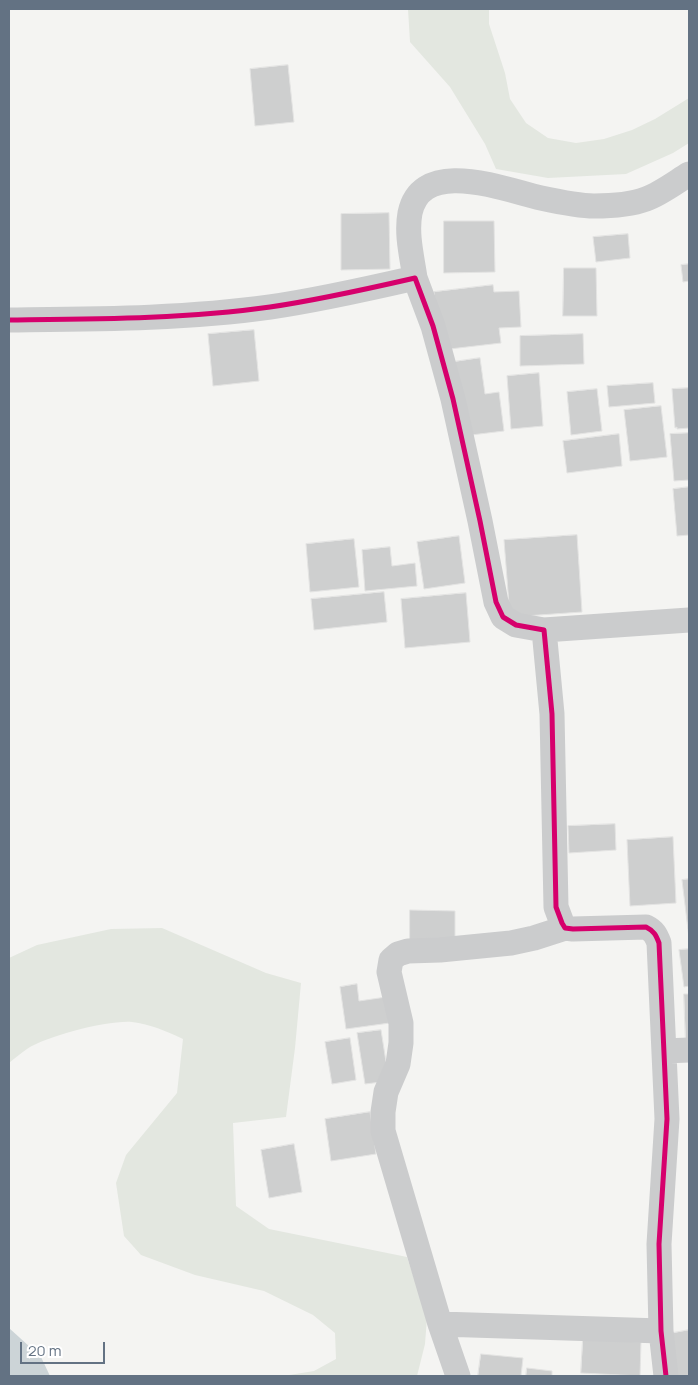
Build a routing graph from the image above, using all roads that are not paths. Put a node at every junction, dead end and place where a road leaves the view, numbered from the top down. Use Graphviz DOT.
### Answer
graph roads {
  1 [pos="689,174"];
  2 [pos="415,278"];
  3 [pos="9,320"];
  4 [pos="689,620"];
  5 [pos="544,630"];
  6 [pos="565,928"];
  7 [pos="689,1050"];
  8 [pos="664,1051"];
  9 [pos="440,1324"];
  10 [pos="661,1331"];
  11 [pos="458,1376"];
  12 [pos="666,1376"];
  1 -- 2 [label="street"];
  2 -- 3 [label="street"];
  2 -- 5 [label="street"];
  4 -- 5 [label="street"];
  5 -- 6 [label="street"];
  6 -- 8 [label="street"];
  6 -- 9 [label="street"];
  7 -- 8 [label="street"];
  8 -- 10 [label="street"];
  9 -- 10 [label="street"];
  9 -- 11 [label="street"];
  10 -- 12 [label="street"];
}
